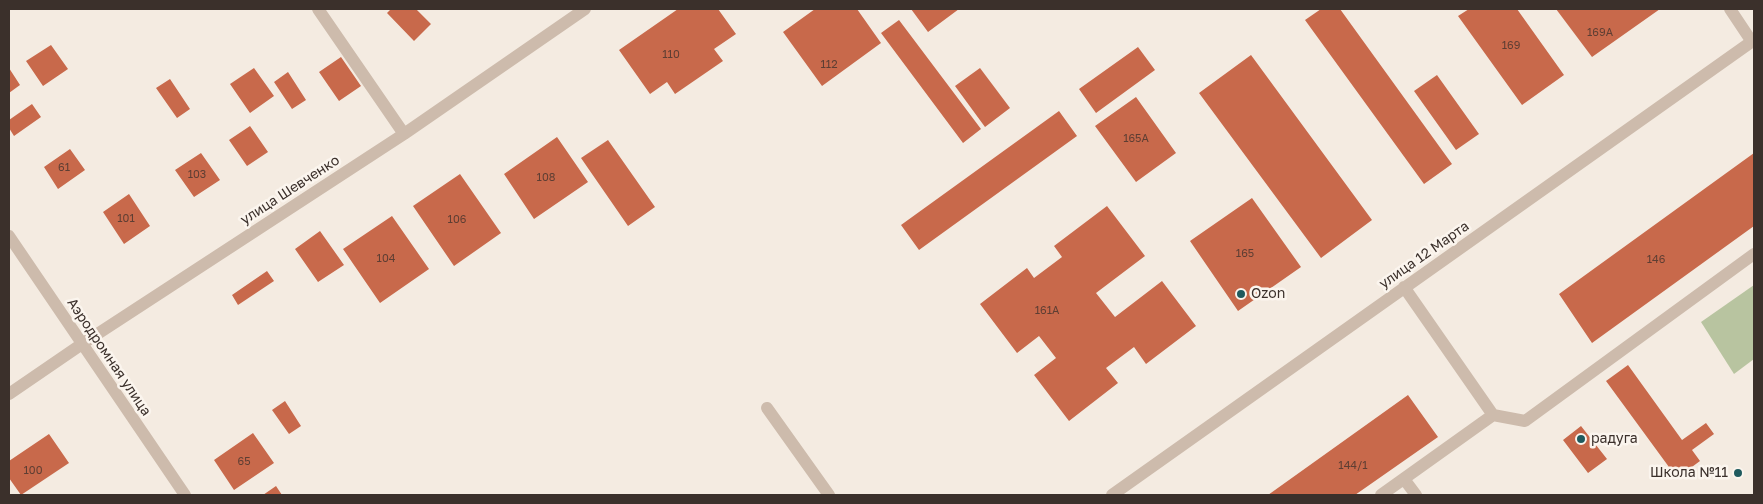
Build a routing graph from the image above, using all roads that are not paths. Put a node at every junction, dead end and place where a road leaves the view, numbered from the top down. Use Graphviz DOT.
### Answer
graph roads {
  1 [pos="318,9"];
  2 [pos="585,9"];
  3 [pos="1730,9"];
  4 [pos="1753,41"];
  5 [pos="404,134"];
  6 [pos="9,236"];
  7 [pos="1754,254"];
  8 [pos="1404,288"];
  9 [pos="82,344"];
  10 [pos="9,394"];
  11 [pos="767,408"];
  12 [pos="1493,415"];
  13 [pos="1404,479"];
  14 [pos="185,495"];
  15 [pos="829,495"];
  16 [pos="1112,495"];
  17 [pos="1381,495"];
  18 [pos="1416,495"];
  1 -- 5 [label="street"];
  2 -- 5 [label="street, улица Шевченко"];
  3 -- 4 [label="street"];
  4 -- 8 [label="street, улица 12 Марта"];
  5 -- 9 [label="street, улица Шевченко"];
  6 -- 9 [label="street, Аэродромная улица"];
  7 -- 12 [label="street"];
  8 -- 12 [label="street"];
  8 -- 16 [label="street, улица 12 Марта"];
  9 -- 10 [label="street, улица Шевченко"];
  9 -- 14 [label="street, Аэродромная улица"];
  11 -- 15 [label="street"];
  12 -- 13 [label="street"];
  13 -- 17 [label="street"];
  13 -- 18 [label="street"];
}
